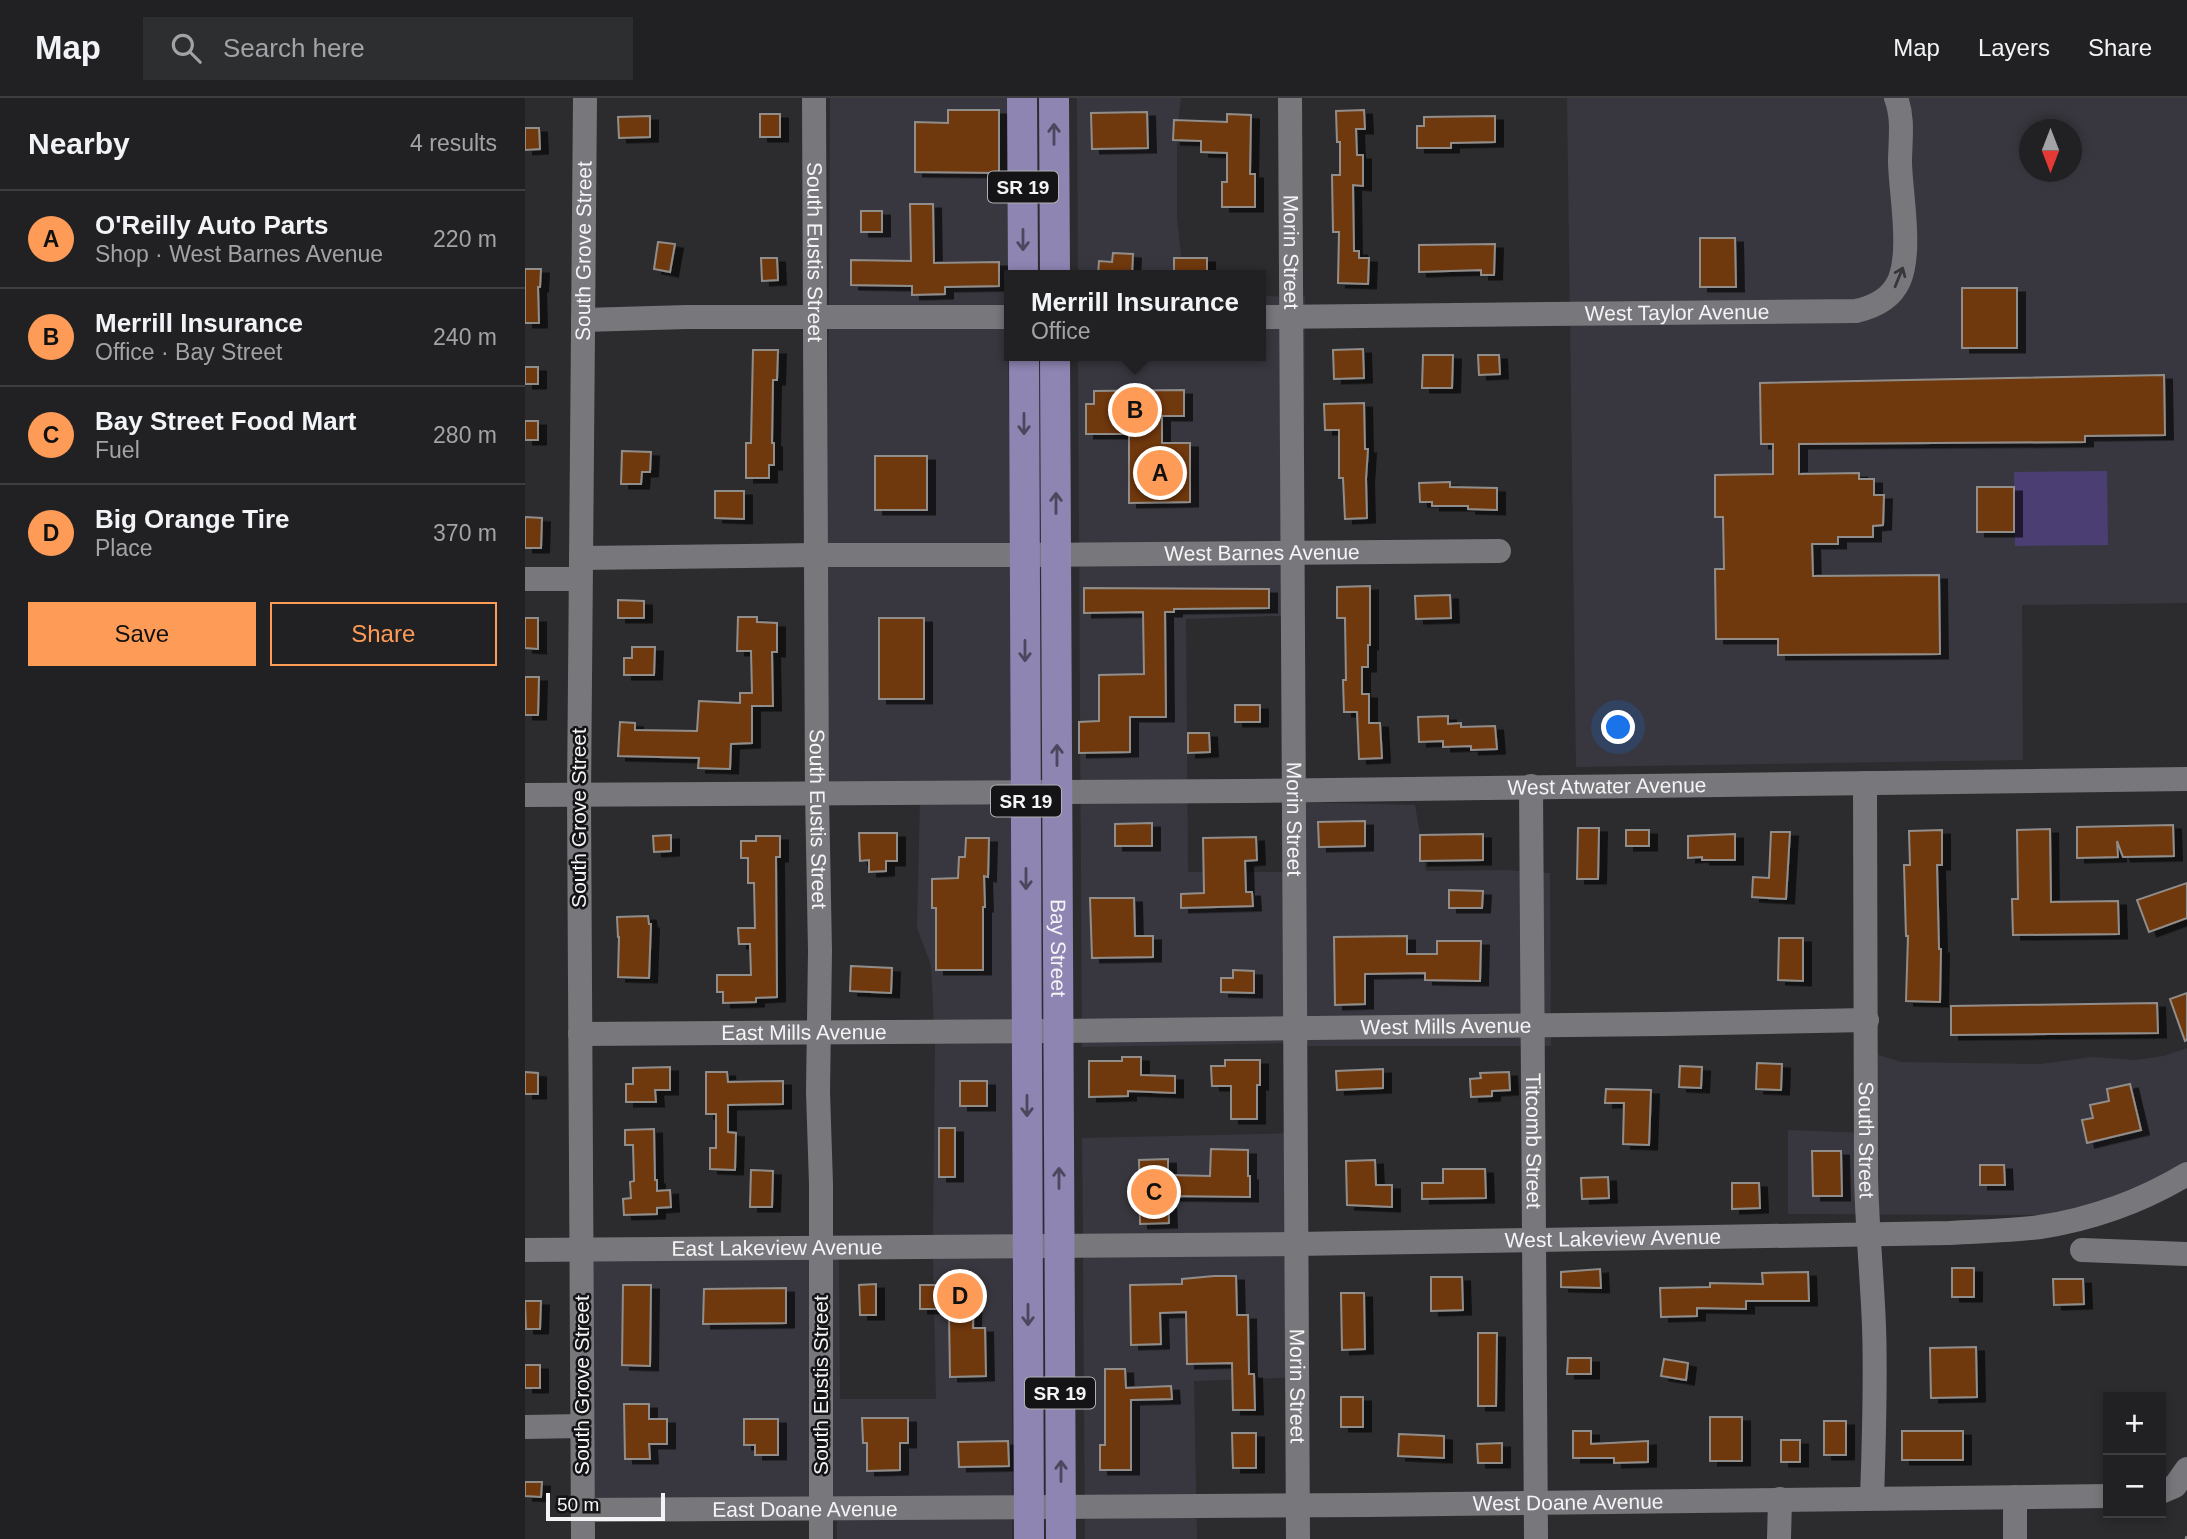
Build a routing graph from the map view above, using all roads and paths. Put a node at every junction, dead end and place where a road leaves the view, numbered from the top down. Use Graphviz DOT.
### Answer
graph roads {
  1 [pos="585,98"];
  2 [pos="814,98"];
  3 [pos="1022,98"];
  4 [pos="1054,98"];
  5 [pos="1290,98"];
  6 [pos="1896,98"];
  7 [pos="1023,270"];
  8 [pos="1055,270"];
  9 [pos="815,317"];
  10 [pos="1004,317"];
  11 [pos="1266,317"];
  12 [pos="1291,317"];
  13 [pos="583,320"];
  14 [pos="1024,361"];
  15 [pos="1055,361"];
  16 [pos="1499,551"];
  17 [pos="1292,554"];
  18 [pos="816,555"];
  19 [pos="1025,555"];
  20 [pos="1056,555"];
  21 [pos="581,568"];
  22 [pos="525,579"];
  23 [pos="2187,779"];
  24 [pos="1865,783"];
  25 [pos="1531,786"];
  26 [pos="1294,789"];
  27 [pos="1026,792"];
  28 [pos="1058,792"];
  29 [pos="817,794"];
  30 [pos="525,795"];
  31 [pos="579,796"];
  32 [pos="1867,1020"];
  33 [pos="1533,1026"];
  34 [pos="1297,1027"];
  35 [pos="819,1031"];
  36 [pos="1027,1031"];
  37 [pos="1059,1031"];
  38 [pos="580,1034"];
  39 [pos="2184,1185"];
  40 [pos="1868,1235"];
  41 [pos="1534,1241"];
  42 [pos="1296,1244"];
  43 [pos="1059,1246"];
  44 [pos="1028,1247"];
  45 [pos="821,1249"];
  46 [pos="525,1250"];
  47 [pos="581,1250"];
  48 [pos="2082,1250"];
  49 [pos="2187,1254"];
  50 [pos="582,1426"];
  51 [pos="525,1427"];
  52 [pos="2103,1496"];
  53 [pos="2015,1497"];
  54 [pos="1873,1498"];
  55 [pos="1780,1499"];
  56 [pos="1298,1504"];
  57 [pos="1536,1504"];
  58 [pos="1029,1508"];
  59 [pos="1061,1508"];
  60 [pos="583,1510"];
  61 [pos="821,1510"];
  62 [pos="583,1539"];
  63 [pos="821,1539"];
  64 [pos="1029,1539"];
  65 [pos="1061,1539"];
  66 [pos="1298,1539"];
  67 [pos="1536,1539"];
  68 [pos="1779,1539"];
  69 [pos="2015,1539"];
  1 -- 13 [label="street, South Grove Street"];
  2 -- 9 [label="street, South Eustis Street"];
  3 -- 7 [label="main road, SR 19, one-way"];
  8 -- 4 [label="main road, SR 19, one-way"];
  5 -- 12 [label="street, Morin Street"];
  12 -- 6 [label="street, West Taylor Avenue, one-way"];
  9 -- 10 [label="street"];
  9 -- 13 [label="street"];
  9 -- 18 [label="street, South Eustis Street"];
  11 -- 12 [label="street, West Taylor Avenue"];
  12 -- 17 [label="street, Morin Street"];
  13 -- 21 [label="street, South Grove Street"];
  14 -- 19 [label="main road, Bay Street / SR 19, one-way"];
  20 -- 15 [label="main road, Bay Street / SR 19, one-way"];
  16 -- 17 [label="street, West Barnes Avenue"];
  17 -- 20 [label="street, West Barnes Avenue"];
  17 -- 26 [label="street, Morin Street"];
  18 -- 19 [label="street, West Barnes Avenue"];
  18 -- 21 [label="street, West Barnes Avenue"];
  18 -- 29 [label="street, South Eustis Street"];
  19 -- 20 [label="street, West Barnes Avenue"];
  19 -- 27 [label="main road, Bay Street / SR 19, one-way"];
  28 -- 20 [label="main road, Bay Street / SR 19, one-way"];
  21 -- 22 [label="street, West Barnes Avenue"];
  21 -- 31 [label="street, South Grove Street"];
  23 -- 24 [label="street, West Atwater Avenue"];
  24 -- 25 [label="street, West Atwater Avenue"];
  24 -- 32 [label="street, South Street"];
  25 -- 26 [label="street, West Atwater Avenue"];
  25 -- 33 [label="street, Titcomb Street"];
  26 -- 28 [label="street, West Atwater Avenue"];
  26 -- 34 [label="street, Morin Street"];
  27 -- 28 [label="street, West Atwater Avenue"];
  27 -- 29 [label="street, West Atwater Avenue"];
  27 -- 36 [label="main road, Bay Street / SR 19, one-way"];
  28 -- 37 [label="main road, Bay Street / SR 19"];
  29 -- 31 [label="street, West Atwater Avenue"];
  29 -- 35 [label="street, South Eustis Street"];
  30 -- 31 [label="street, West Atwater Avenue"];
  31 -- 38 [label="street, South Grove Street"];
  32 -- 33 [label="street, West Mills Avenue"];
  32 -- 40 [label="street, South Street"];
  33 -- 34 [label="street, West Mills Avenue"];
  33 -- 41 [label="street, Titcomb Street"];
  34 -- 37 [label="street, West Mills Avenue"];
  34 -- 42 [label="street, Morin Street"];
  35 -- 36 [label="street, East Mills Avenue"];
  35 -- 38 [label="street, East Mills Avenue"];
  35 -- 45 [label="street, South Eustis Street"];
  36 -- 37 [label="street, West Mills Avenue"];
  36 -- 44 [label="main road, Bay Street / SR 19, one-way"];
  43 -- 37 [label="main road, Bay Street / SR 19, one-way"];
  38 -- 47 [label="street, South Grove Street"];
  39 -- 40 [label="street, West Lakeview Avenue"];
  40 -- 41 [label="street, West Lakeview Avenue"];
  40 -- 54 [label="street, South Street"];
  41 -- 42 [label="street, West Lakeview Avenue"];
  41 -- 57 [label="street, Titcomb Street"];
  42 -- 43 [label="street, West Lakeview Avenue"];
  42 -- 56 [label="street, Morin Street"];
  43 -- 44 [label="street, West Lakeview Avenue"];
  59 -- 43 [label="main road, Bay Street / SR 19, one-way"];
  44 -- 45 [label="street, East Lakeview Avenue"];
  44 -- 58 [label="main road, Bay Street / SR 19, one-way"];
  45 -- 47 [label="street, East Lakeview Avenue"];
  45 -- 61 [label="street, South Eustis Street"];
  46 -- 47 [label="street, East Lakeview Avenue"];
  47 -- 50 [label="street, South Grove Street"];
  48 -- 49 [label="street"];
  50 -- 51 [label="street"];
  50 -- 60 [label="street, South Grove Street"];
  52 -- 53 [label="street, West Doane Avenue"];
  53 -- 54 [label="street, West Doane Avenue"];
  53 -- 69 [label="street"];
  54 -- 55 [label="street, West Doane Avenue"];
  55 -- 57 [label="street, West Doane Avenue"];
  55 -- 68 [label="street"];
  56 -- 57 [label="street, West Doane Avenue"];
  56 -- 59 [label="street, West Doane Avenue"];
  56 -- 66 [label="street, Morin Street"];
  57 -- 67 [label="street, Titcomb Street"];
  58 -- 59 [label="street, West Doane Avenue"];
  58 -- 61 [label="street, East Doane Avenue"];
  58 -- 64 [label="main road, Bay Street / SR 19"];
  59 -- 65 [label="main road, Bay Street / SR 19"];
  60 -- 61 [label="street, East Doane Avenue"];
  60 -- 62 [label="street, South Grove Street"];
  61 -- 63 [label="street, South Eustis Street"];
}
